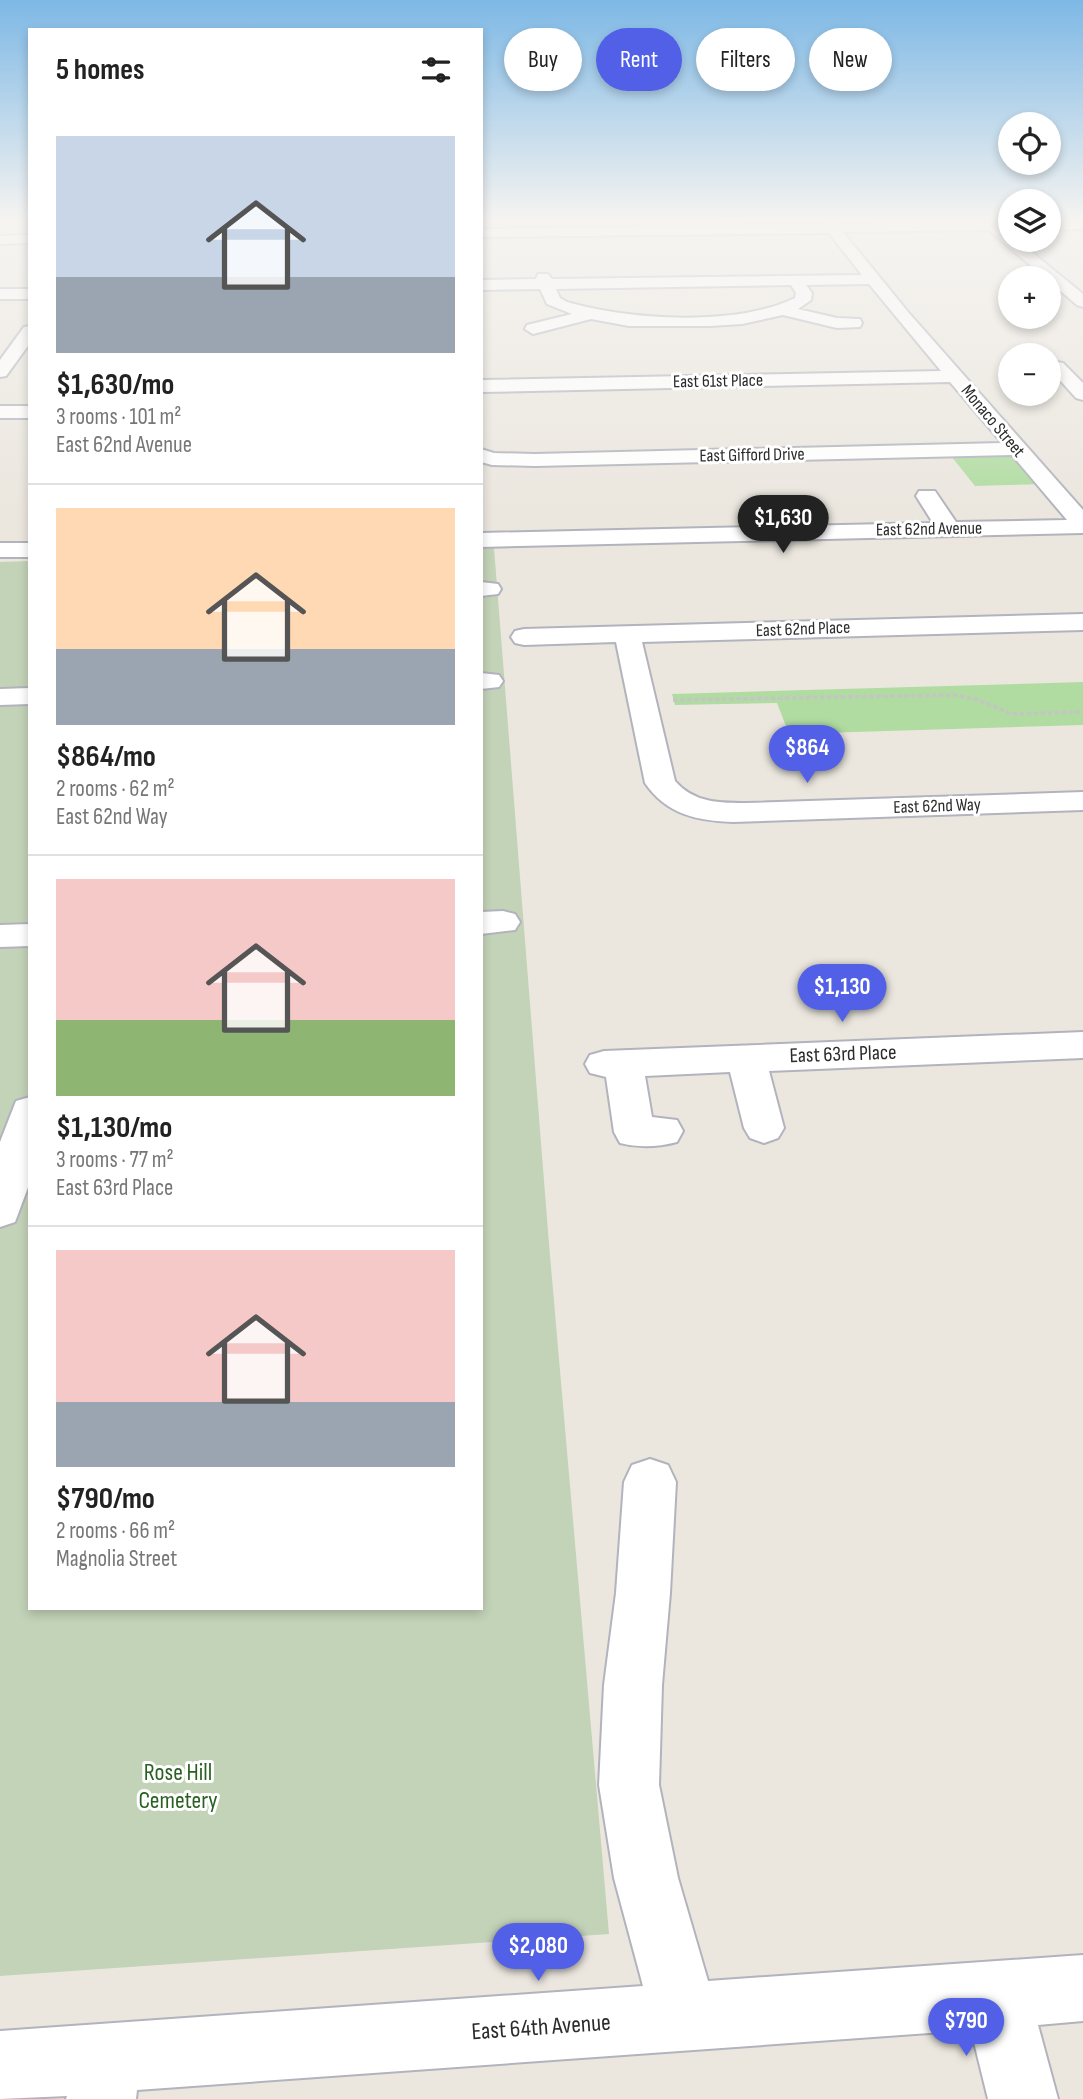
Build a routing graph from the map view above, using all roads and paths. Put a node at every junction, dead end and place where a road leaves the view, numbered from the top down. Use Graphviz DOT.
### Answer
graph roads {
  1 [pos="583,316"];
  2 [pos="602,316"];
  3 [pos="764,316"];
  4 [pos="808,316"];
  5 [pos="904,316"];
  6 [pos="854,323"];
  7 [pos="533,329"];
  8 [pos="28,336"];
  9 [pos="21,354"];
  10 [pos="1061,371"];
  11 [pos="0,372"];
  12 [pos="955,376"];
  13 [pos="483,386"];
  14 [pos="1083,394"];
  15 [pos="0,412"];
  16 [pos="28,412"];
  17 [pos="1016,449"];
  18 [pos="484,456"];
  19 [pos="927,496"];
  20 [pos="992,507"];
  21 [pos="1083,525"];
  22 [pos="1007,527"];
  23 [pos="949,529"];
  24 [pos="483,540"];
  25 [pos="28,550"];
  26 [pos="0,551"];
  27 [pos="1083,622"];
  28 [pos="627,634"];
  29 [pos="524,637"];
  30 [pos="28,696"];
  31 [pos="0,697"];
  32 [pos="644,700"];
  33 [pos="1083,712"];
  34 [pos="1083,801"];
  35 [pos="28,935"];
  36 [pos="0,936"];
  37 [pos="1083,1045"];
  38 [pos="746,1058"];
  39 [pos="28,1118"];
  40 [pos="764,1128"];
  41 [pos="663,1131"];
  42 [pos="0,1210"];
  43 [pos="650,1482"];
  44 [pos="1083,1988"];
  45 [pos="996,1995"];
  46 [pos="685,2017"];
  47 [pos="0,2066"];
  48 [pos="104,2078"];
  49 [pos="1023,2099"];
  1 -- 7 [label="street"];
  2 -- 3 [label="street"];
  4 -- 6 [label="street"];
  5 -- 12 [label="street, Monaco Street"];
  8 -- 9 [label="street"];
  9 -- 11 [label="street"];
  10 -- 14 [label="street"];
  12 -- 13 [label="street, East 61st Place"];
  12 -- 17 [label="street, Monaco Street"];
  15 -- 16 [label="street"];
  17 -- 18 [label="street, East Gifford Drive"];
  17 -- 21 [label="street, Monaco Street"];
  19 -- 23 [label="street"];
  20 -- 22 [label="street"];
  21 -- 22 [label="street, East 62nd Avenue"];
  22 -- 23 [label="street, East 62nd Avenue"];
  23 -- 24 [label="street, East 62nd Avenue"];
  25 -- 26 [label="street"];
  27 -- 28 [label="street, East 62nd Place"];
  28 -- 29 [label="street, East 62nd Place"];
  28 -- 32 [label="street, East 62nd Way"];
  30 -- 31 [label="street"];
  32 -- 33 [label="path"];
  32 -- 34 [label="street, East 62nd Way"];
  35 -- 36 [label="street"];
  37 -- 38 [label="street, East 63rd Place"];
  38 -- 40 [label="street"];
  38 -- 41 [label="street, East 63rd Place"];
  39 -- 42 [label="street"];
  43 -- 46 [label="street"];
  44 -- 45 [label="street, East 64th Avenue"];
  45 -- 46 [label="street, East 64th Avenue"];
  45 -- 49 [label="street"];
  46 -- 48 [label="street, East 64th Avenue"];
  47 -- 48 [label="street, East 64th Avenue"];
}
